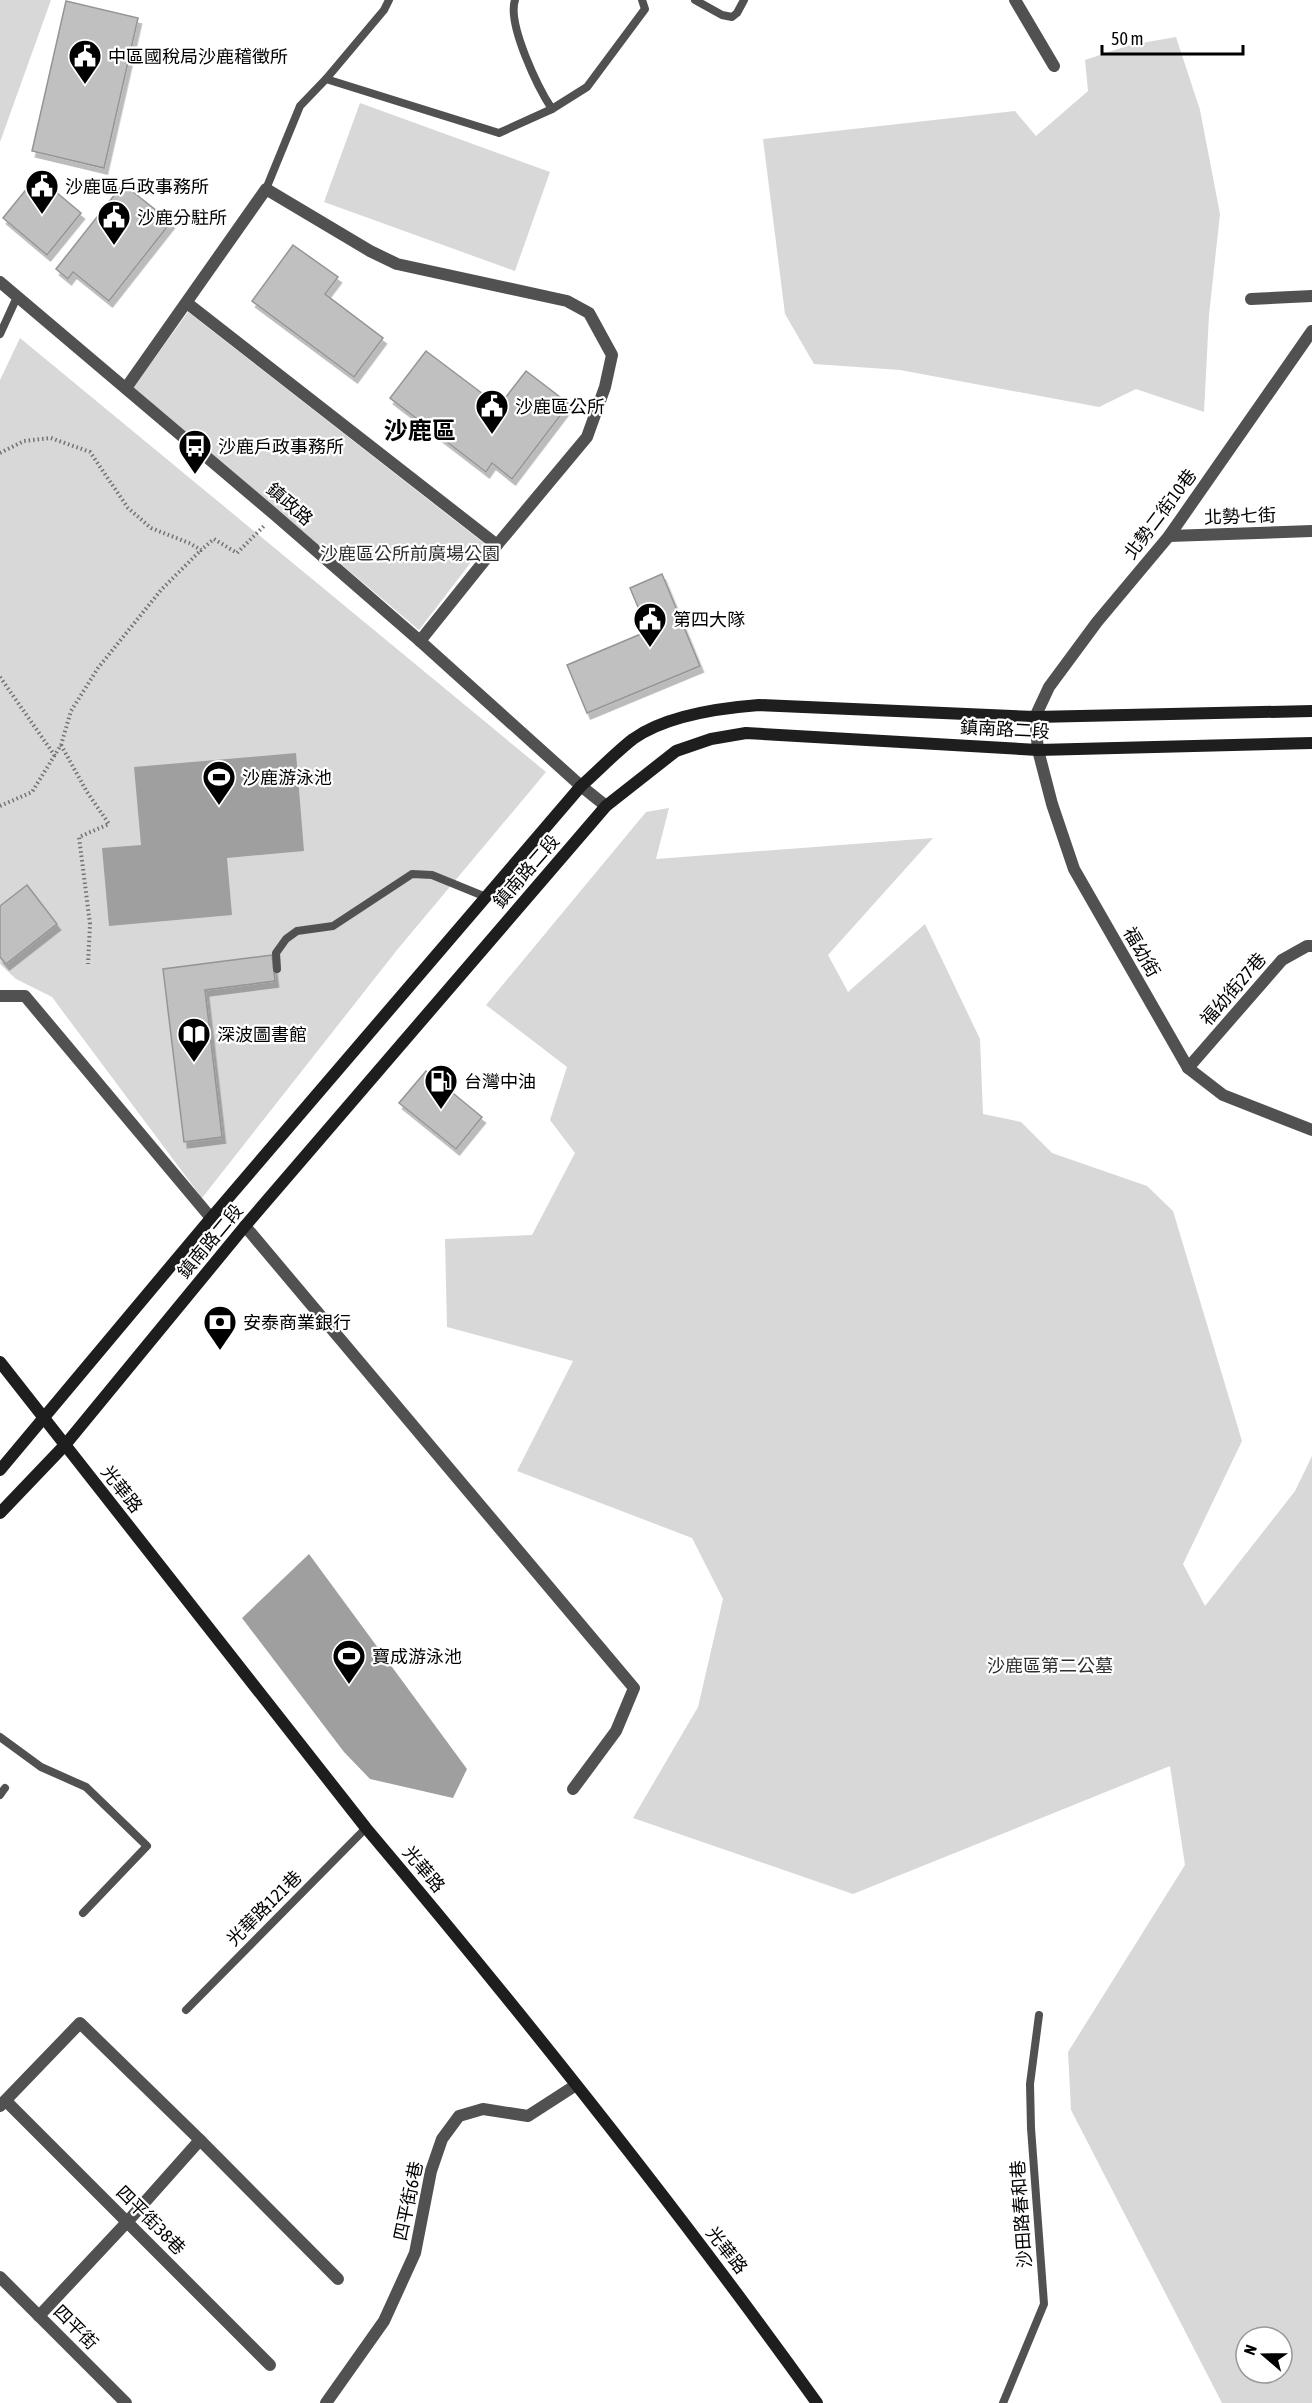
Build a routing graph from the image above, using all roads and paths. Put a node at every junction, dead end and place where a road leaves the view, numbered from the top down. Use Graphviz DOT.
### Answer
graph roads {
  1 [pos="389,0"];
  2 [pos="515,0"];
  3 [pos="642,0"];
  4 [pos="695,0"];
  5 [pos="744,0"];
  6 [pos="1015,0"];
  7 [pos="1054,66"];
  8 [pos="326,80"];
  9 [pos="552,108"];
  10 [pos="266,189"];
  11 [pos="0,282"];
  12 [pos="1312,296"];
  13 [pos="17,297"];
  14 [pos="1251,299"];
  15 [pos="187,303"];
  16 [pos="1312,331"];
  17 [pos="0,334"];
  18 [pos="126,388"];
  19 [pos="0,453"];
  20 [pos="275,515"];
  21 [pos="1312,531"];
  22 [pos="1169,536"];
  23 [pos="497,545"];
  24 [pos="201,550"];
  25 [pos="420,641"];
  26 [pos="0,677"];
  27 [pos="1312,711"];
  28 [pos="1035,717"];
  29 [pos="1312,743"];
  30 [pos="61,744"];
  31 [pos="1038,750"];
  32 [pos="55,756"];
  33 [pos="580,786"];
  34 [pos="606,806"];
  35 [pos="0,807"];
  36 [pos="486,897"];
  37 [pos="1312,946"];
  38 [pos="88,964"];
  39 [pos="277,969"];
  40 [pos="0,996"];
  41 [pos="1188,1068"];
  42 [pos="1312,1130"];
  43 [pos="211,1218"];
  44 [pos="245,1226"];
  45 [pos="0,1362"];
  46 [pos="45,1419"];
  47 [pos="64,1445"];
  48 [pos="0,1470"];
  49 [pos="0,1513"];
  50 [pos="0,1737"];
  51 [pos="573,1789"];
  52 [pos="366,1828"];
  53 [pos="83,1912"];
  54 [pos="186,2010"];
  55 [pos="1039,2015"];
  56 [pos="576,2085"];
  57 [pos="3,2104"];
  58 [pos="200,2140"];
  59 [pos="128,2221"];
  60 [pos="0,2277"];
  61 [pos="338,2279"];
  62 [pos="39,2316"];
  63 [pos="270,2366"];
  64 [pos="126,2403"];
  65 [pos="326,2403"];
  66 [pos="817,2403"];
  67 [pos="1003,2403"];
  1 -- 8 [label="lane"];
  2 -- 9 [label="lane"];
  3 -- 9 [label="lane"];
  4 -- 5 [label="lane"];
  6 -- 7 [label="street"];
  8 -- 9 [label="lane"];
  8 -- 10 [label="lane"];
  10 -- 15 [label="street"];
  10 -- 23 [label="street"];
  11 -- 13 [label="street, 鎮政路"];
  12 -- 14 [label="street"];
  13 -- 17 [label="lane"];
  13 -- 18 [label="street, 鎮政路"];
  15 -- 18 [label="street"];
  15 -- 23 [label="street"];
  16 -- 22 [label="street, 北勢二街10巷"];
  18 -- 20 [label="street, 鎮政路"];
  19 -- 24 [label="path"];
  20 -- 24 [label="path"];
  20 -- 25 [label="street, 鎮政路"];
  21 -- 22 [label="street, 北勢七街"];
  22 -- 28 [label="street, 北勢二街10巷"];
  23 -- 25 [label="street"];
  24 -- 30 [label="path"];
  25 -- 33 [label="street, 鎮政路"];
  26 -- 32 [label="path"];
  27 -- 28 [label="street, 鎮南路二段"];
  28 -- 31 [label="street, 福幼街"];
  28 -- 33 [label="street, 鎮南路二段"];
  29 -- 31 [label="street, 鎮南路二段"];
  30 -- 32 [label="path"];
  30 -- 38 [label="path"];
  31 -- 34 [label="street, 鎮南路二段"];
  31 -- 41 [label="street, 福幼街"];
  32 -- 35 [label="path"];
  33 -- 34 [label="street, 鎮政路"];
  33 -- 36 [label="street, 鎮南路二段"];
  34 -- 44 [label="street, 鎮南路二段"];
  36 -- 39 [label="lane"];
  36 -- 43 [label="street, 鎮南路二段"];
  37 -- 41 [label="street, 福幼街27巷"];
  40 -- 43 [label="street"];
  41 -- 42 [label="street, 福幼街"];
  43 -- 46 [label="street, 鎮南路二段"];
  44 -- 47 [label="street, 鎮南路二段"];
  44 -- 51 [label="street"];
  45 -- 46 [label="street, 光華路"];
  46 -- 47 [label="street, 光華路"];
  46 -- 48 [label="street, 鎮南路二段"];
  47 -- 49 [label="street, 鎮南路二段"];
  47 -- 52 [label="street, 光華路"];
  50 -- 53 [label="lane"];
  52 -- 54 [label="lane, 光華路121巷"];
  52 -- 56 [label="street, 光華路"];
  55 -- 67 [label="lane, 沙田路春和巷"];
  56 -- 65 [label="street, 四平街6巷"];
  56 -- 66 [label="street, 光華路"];
  57 -- 58 [label="street"];
  57 -- 59 [label="street, 四平街38巷"];
  58 -- 59 [label="street"];
  58 -- 61 [label="street"];
  59 -- 62 [label="street"];
  59 -- 63 [label="street, 四平街38巷"];
  60 -- 62 [label="street, 四平街"];
  62 -- 64 [label="street, 四平街"];
}
